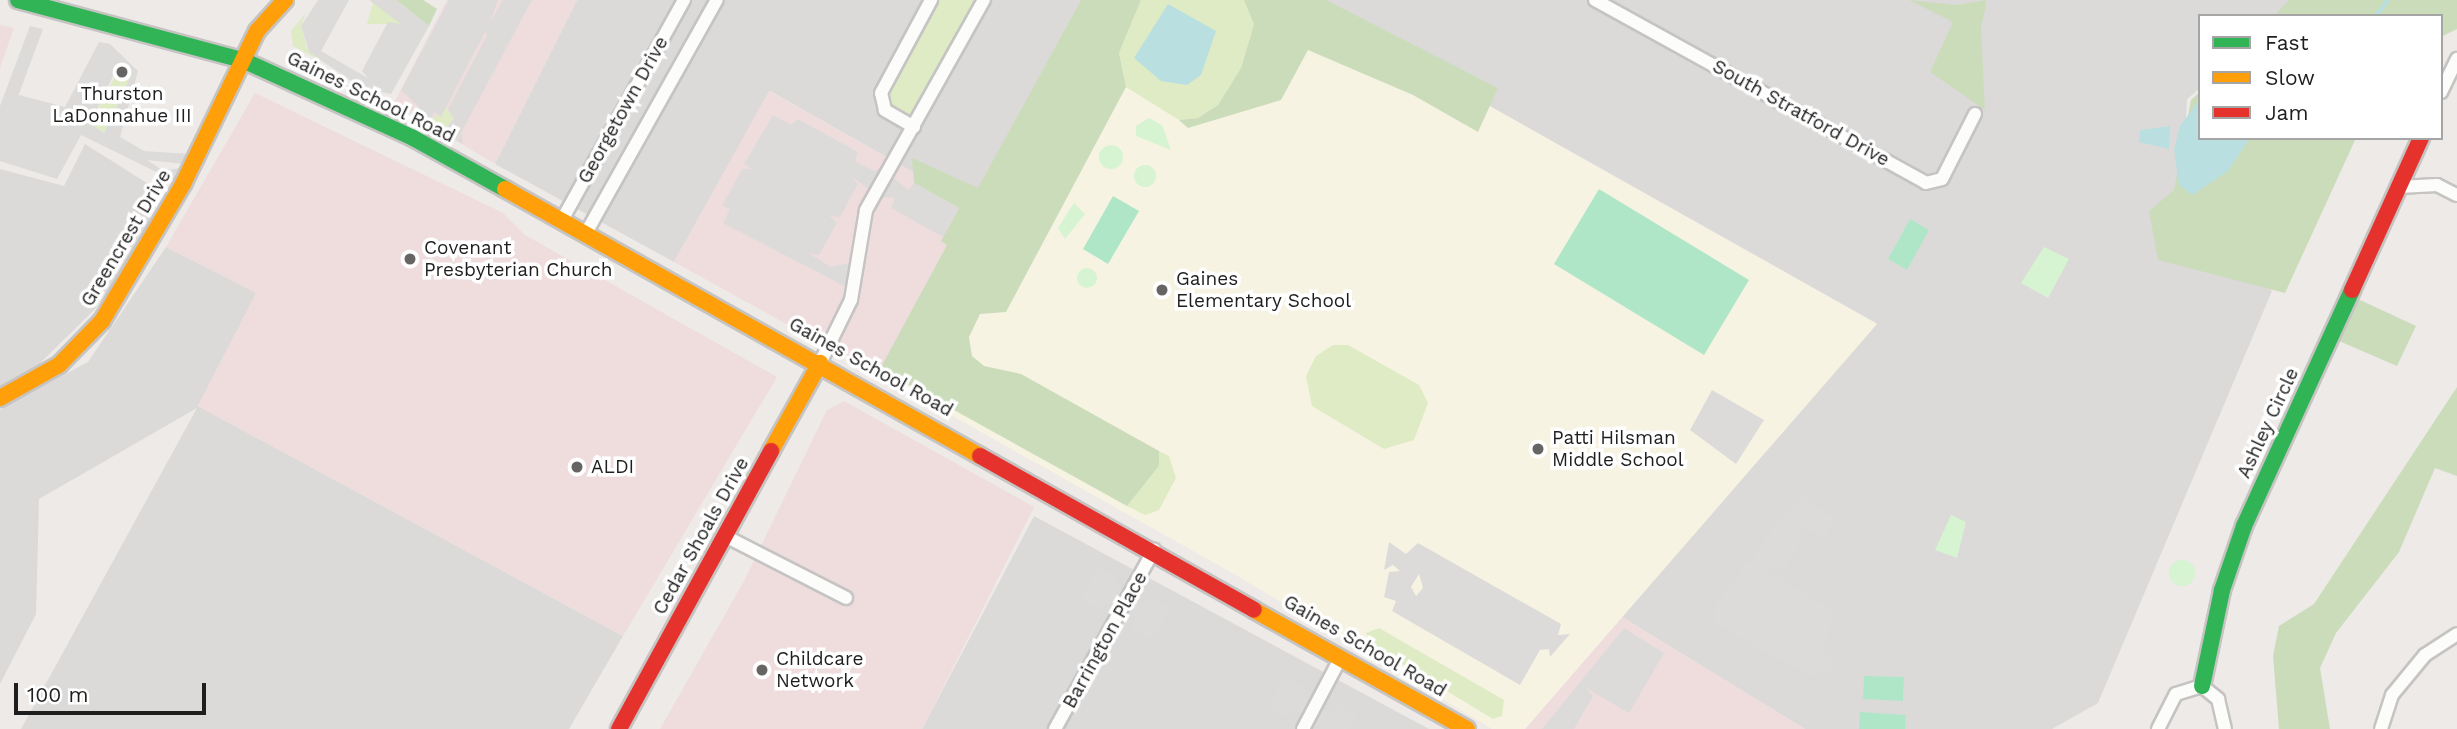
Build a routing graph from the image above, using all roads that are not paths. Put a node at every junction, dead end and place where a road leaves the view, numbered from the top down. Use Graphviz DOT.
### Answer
graph roads {
  1 [pos="18,0"];
  2 [pos="285,0"];
  3 [pos="684,0"];
  4 [pos="717,0"];
  5 [pos="931,0"];
  6 [pos="984,0"];
  7 [pos="1595,0"];
  8 [pos="2457,59"];
  9 [pos="244,61"];
  10 [pos="2443,89"];
  11 [pos="1976,114"];
  12 [pos="914,127"];
  13 [pos="2420,140"];
  14 [pos="2399,187"];
  15 [pos="2457,195"];
  16 [pos="562,220"];
  17 [pos="586,233"];
  18 [pos="820,363"];
  19 [pos="0,398"];
  20 [pos="725,536"];
  21 [pos="1154,550"];
  22 [pos="846,598"];
  23 [pos="2457,634"];
  24 [pos="1341,657"];
  25 [pos="2202,686"];
  26 [pos="619,729"];
  27 [pos="1055,729"];
  28 [pos="1303,729"];
  29 [pos="1467,729"];
  30 [pos="2158,729"];
  31 [pos="2225,729"];
  32 [pos="2381,729"];
  1 -- 9 [label="main road, Gaines School Road"];
  2 -- 9 [label="main road, Greencrest Drive"];
  3 -- 16 [label="street, Georgetown Drive"];
  4 -- 17 [label="street, Georgetown Drive"];
  5 -- 12 [label="street"];
  6 -- 12 [label="street"];
  7 -- 11 [label="street, South Stratford Drive"];
  8 -- 10 [label="street"];
  9 -- 16 [label="main road, Gaines School Road"];
  9 -- 19 [label="main road, Greencrest Drive"];
  12 -- 18 [label="street"];
  13 -- 14 [label="main road, Ashley Circle"];
  14 -- 15 [label="street"];
  14 -- 25 [label="main road, Ashley Circle"];
  16 -- 17 [label="main road, Gaines School Road"];
  17 -- 18 [label="main road, Gaines School Road"];
  18 -- 20 [label="main road, Cedar Shoals Drive"];
  18 -- 21 [label="main road, Gaines School Road"];
  20 -- 22 [label="street"];
  20 -- 26 [label="main road, Cedar Shoals Drive"];
  21 -- 24 [label="main road, Gaines School Road"];
  21 -- 27 [label="street, Barrington Place"];
  23 -- 32 [label="street"];
  24 -- 28 [label="street"];
  24 -- 29 [label="main road, Gaines School Road"];
  25 -- 30 [label="street"];
  25 -- 31 [label="street"];
}
